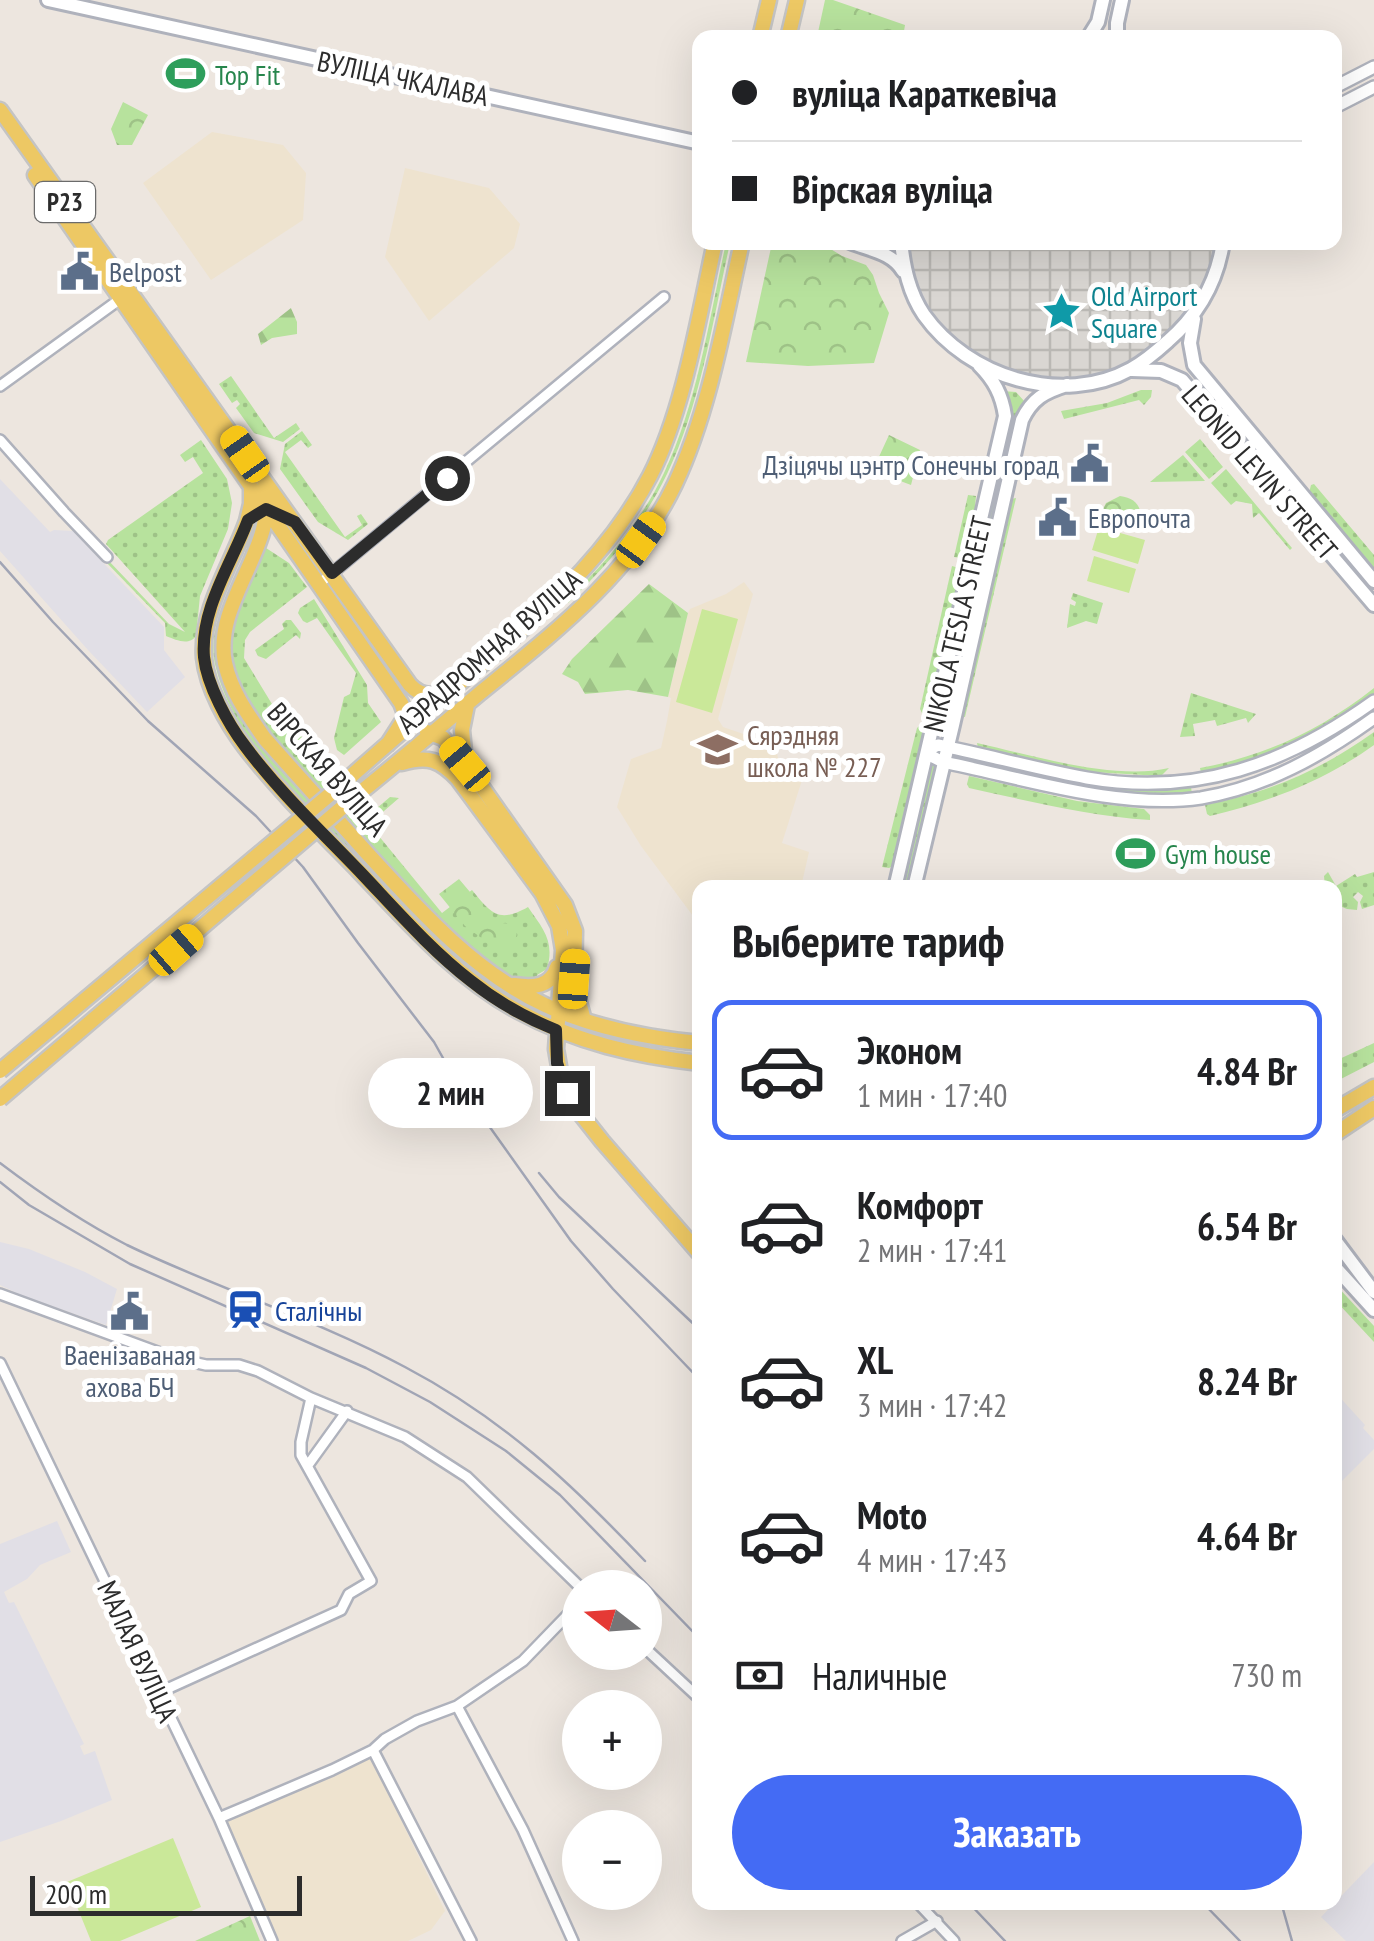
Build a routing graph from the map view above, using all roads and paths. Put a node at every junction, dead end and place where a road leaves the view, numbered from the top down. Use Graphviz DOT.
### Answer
graph roads {
  1 [pos="48,0"];
  2 [pos="769,0"];
  3 [pos="797,0"];
  4 [pos="1104,0"];
  5 [pos="1122,0"];
  6 [pos="762,30"];
  7 [pos="790,30"];
  8 [pos="1093,30"];
  9 [pos="1117,30"];
  10 [pos="1374,68"];
  11 [pos="1342,84"];
  12 [pos="1374,88"];
  13 [pos="1342,104"];
  14 [pos="0,110"];
  15 [pos="0,125"];
  16 [pos="692,142"];
  17 [pos="713,250"];
  18 [pos="740,250"];
  19 [pos="872,250"];
  20 [pos="902,250"];
  21 [pos="1221,250"];
  22 [pos="907,278"];
  23 [pos="126,296"];
  24 [pos="664,297"];
  25 [pos="1195,314"];
  26 [pos="980,366"];
  27 [pos="1129,370"];
  28 [pos="0,386"];
  29 [pos="1067,386"];
  30 [pos="0,440"];
  31 [pos="258,486"];
  32 [pos="266,509"];
  33 [pos="248,520"];
  34 [pos="289,528"];
  35 [pos="262,534"];
  36 [pos="108,557"];
  37 [pos="332,573"];
  38 [pos="1374,580"];
  39 [pos="319,584"];
  40 [pos="1374,605"];
  41 [pos="454,688"];
  42 [pos="1374,701"];
  43 [pos="468,704"];
  44 [pos="1374,718"];
  45 [pos="433,734"];
  46 [pos="388,744"];
  47 [pos="947,747"];
  48 [pos="928,750"];
  49 [pos="943,762"];
  50 [pos="396,764"];
  51 [pos="465,764"];
  52 [pos="897,880"];
  53 [pos="916,880"];
  54 [pos="562,942"];
  55 [pos="510,985"];
  56 [pos="558,1010"];
  57 [pos="584,1020"];
  58 [pos="556,1030"];
  59 [pos="692,1041"];
  60 [pos="692,1062"];
  61 [pos="0,1071"];
  62 [pos="1374,1087"];
  63 [pos="0,1098"];
  64 [pos="1342,1106"];
  65 [pos="1374,1108"];
  66 [pos="1342,1129"];
  67 [pos="692,1245"];
  68 [pos="1342,1249"];
  69 [pos="1342,1274"];
  70 [pos="1374,1292"];
  71 [pos="0,1294"];
  72 [pos="1374,1310"];
  73 [pos="0,1363"];
  74 [pos="311,1398"];
  75 [pos="347,1411"];
  76 [pos="308,1464"];
  77 [pos="563,1570"];
  78 [pos="562,1620"];
  79 [pos="662,1664"];
  80 [pos="158,1692"];
  81 [pos="692,1692"];
  82 [pos="457,1706"];
  83 [pos="372,1750"];
  84 [pos="219,1818"];
  85 [pos="926,1910"];
  86 [pos="937,1920"];
  87 [pos="272,1941"];
  88 [pos="471,1941"];
  89 [pos="573,1941"];
  90 [pos="902,1941"];
  91 [pos="954,1941"];
  1 -- 16 [label="main road, ВУЛІЦА ЧКАЛАВА"];
  2 -- 6 [label="main road"];
  3 -- 7 [label="main road"];
  4 -- 8 [label="main road"];
  5 -- 9 [label="main road"];
  10 -- 11 [label="street"];
  12 -- 13 [label="street"];
  14 -- 23 [label="main road, Р23"];
  15 -- 23 [label="main road, Р23"];
  17 -- 41 [label="main road"];
  18 -- 43 [label="main road, АЭРАДРОМНАЯ ВУЛІЦА"];
  19 -- 22 [label="main road"];
  20 -- 22 [label="main road"];
  21 -- 25 [label="main road"];
  22 -- 26 [label="main road"];
  23 -- 28 [label="street"];
  23 -- 31 [label="main road, Р23"];
  24 -- 37 [label="street"];
  25 -- 27 [label="main road"];
  25 -- 38 [label="main road, LEONID LEVIN STREET"];
  26 -- 29 [label="main road"];
  26 -- 48 [label="main road, NIKOLA TESLA STREET"];
  27 -- 29 [label="main road"];
  27 -- 40 [label="main road, LEONID LEVIN STREET"];
  29 -- 47 [label="main road, NIKOLA TESLA STREET"];
  30 -- 36 [label="street"];
  31 -- 32 [label="main road"];
  31 -- 33 [label="main road, ВІРСКАЯ ВУЛІЦА"];
  31 -- 34 [label="main road"];
  32 -- 33 [label="main road"];
  32 -- 34 [label="main road"];
  32 -- 35 [label="main road, ВІРСКАЯ ВУЛІЦА"];
  33 -- 58 [label="main road, ВІРСКАЯ ВУЛІЦА"];
  34 -- 35 [label="main road"];
  34 -- 37 [label="main road"];
  34 -- 39 [label="main road"];
  35 -- 55 [label="main road, ВІРСКАЯ ВУЛІЦА"];
  37 -- 39 [label="street"];
  37 -- 41 [label="main road"];
  39 -- 46 [label="main road"];
  41 -- 46 [label="main road"];
  42 -- 47 [label="street"];
  43 -- 45 [label="main road, АЭРАДРОМНАЯ ВУЛІЦА"];
  43 -- 51 [label="main road"];
  44 -- 49 [label="street"];
  45 -- 46 [label="main road"];
  45 -- 50 [label="main road, АЭРАДРОМНАЯ ВУЛІЦА"];
  45 -- 51 [label="main road"];
  46 -- 61 [label="main road, bridge"];
  47 -- 48 [label="street"];
  47 -- 49 [label="main road, NIKOLA TESLA STREET"];
  48 -- 49 [label="street"];
  48 -- 52 [label="main road, NIKOLA TESLA STREET"];
  49 -- 53 [label="main road, NIKOLA TESLA STREET"];
  50 -- 54 [label="main road"];
  50 -- 63 [label="main road, АЭРАДРОМНАЯ ВУЛІЦА, bridge"];
  51 -- 57 [label="main road"];
  54 -- 55 [label="main road"];
  54 -- 56 [label="main road"];
  55 -- 56 [label="main road, ВІРСКАЯ ВУЛІЦА"];
  56 -- 57 [label="main road, ВІРСКАЯ ВУЛІЦА"];
  56 -- 58 [label="main road"];
  57 -- 59 [label="main road, ВІРСКАЯ ВУЛІЦА"];
  58 -- 60 [label="main road, ВІРСКАЯ ВУЛІЦА"];
  58 -- 67 [label="main road"];
  62 -- 64 [label="main road"];
  65 -- 66 [label="main road"];
  68 -- 70 [label="main road"];
  69 -- 72 [label="main road"];
  71 -- 74 [label="street"];
  73 -- 80 [label="street, МАЛАЯ ВУЛІЦА"];
  74 -- 75 [label="street"];
  74 -- 76 [label="street"];
  75 -- 76 [label="street"];
  75 -- 77 [label="street"];
  76 -- 80 [label="street"];
  78 -- 82 [label="street"];
  79 -- 81 [label="street"];
  80 -- 84 [label="street, МАЛАЯ ВУЛІЦА"];
  82 -- 83 [label="street"];
  82 -- 89 [label="street"];
  83 -- 84 [label="street"];
  83 -- 88 [label="street"];
  84 -- 87 [label="street, МАЛАЯ ВУЛІЦА"];
  85 -- 86 [label="street"];
  86 -- 90 [label="street"];
  86 -- 91 [label="street"];
}
